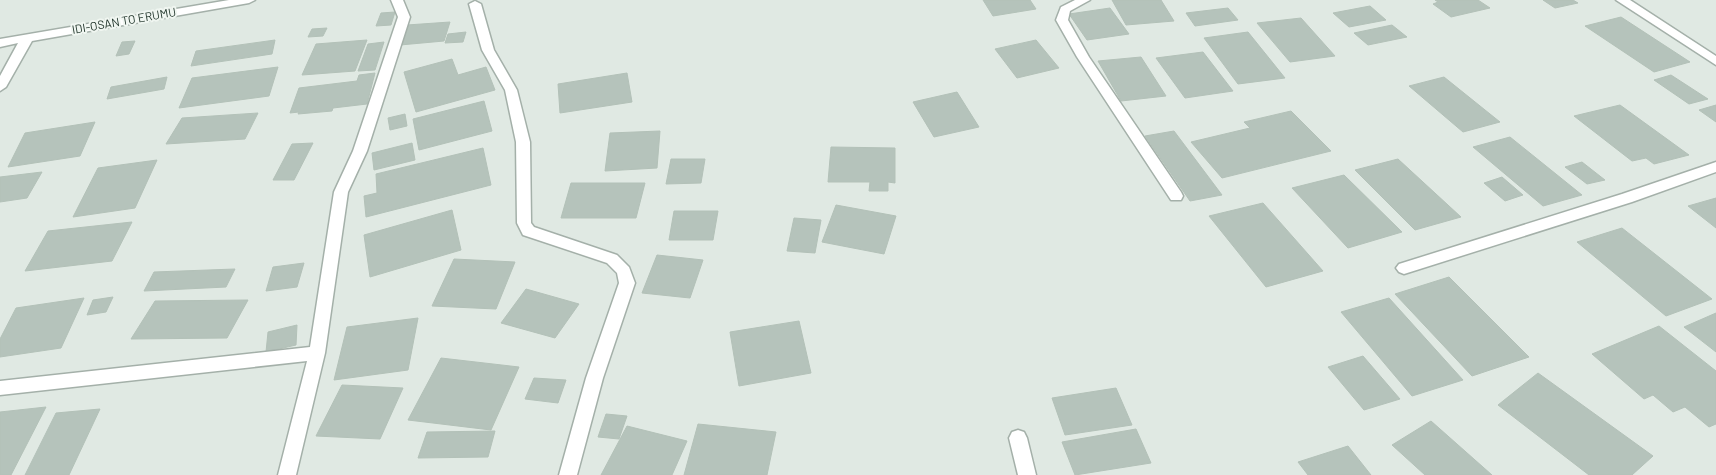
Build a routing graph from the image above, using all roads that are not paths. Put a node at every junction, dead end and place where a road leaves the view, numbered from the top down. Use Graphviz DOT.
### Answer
graph roads {
  1 [pos="249,0"];
  2 [pos="397,0"];
  3 [pos="1084,0"];
  4 [pos="1622,0"];
  5 [pos="476,4"];
  6 [pos="28,37"];
  7 [pos="0,43"];
  8 [pos="1716,61"];
  9 [pos="0,87"];
  10 [pos="1716,167"];
  11 [pos="1176,196"];
  12 [pos="1404,268"];
  13 [pos="317,353"];
  14 [pos="0,388"];
  15 [pos="1018,438"];
  16 [pos="287,475"];
  17 [pos="568,475"];
  18 [pos="1027,475"];
  1 -- 6 [label="street, IDI-OSAN TO ERUMU"];
  2 -- 13 [label="street"];
  3 -- 11 [label="street"];
  4 -- 8 [label="street"];
  5 -- 17 [label="street"];
  6 -- 7 [label="street, IDI-OSAN TO ERUMU"];
  6 -- 9 [label="street"];
  10 -- 12 [label="street"];
  13 -- 14 [label="street"];
  13 -- 16 [label="street"];
  15 -- 18 [label="street"];
}
